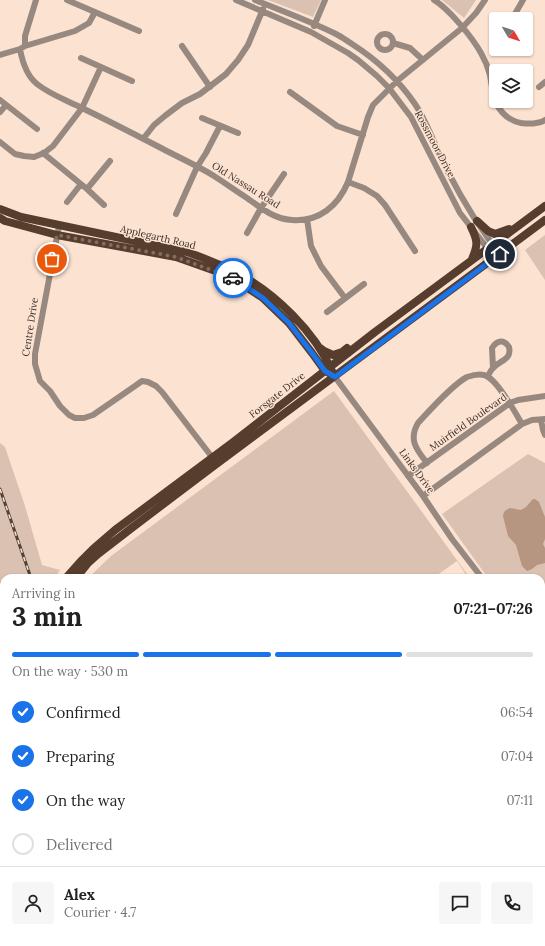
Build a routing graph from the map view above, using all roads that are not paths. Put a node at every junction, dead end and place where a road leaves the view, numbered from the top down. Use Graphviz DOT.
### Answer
graph roads {
  1 [pos="36,0"];
  2 [pos="67,0"];
  3 [pos="236,0"];
  4 [pos="255,0"];
  5 [pos="325,0"];
  6 [pos="434,0"];
  7 [pos="484,0"];
  8 [pos="523,0"];
  9 [pos="266,4"];
  10 [pos="95,12"];
  11 [pos="262,12"];
  12 [pos="516,12"];
  13 [pos="314,24"];
  14 [pos="462,28"];
  15 [pos="139,31"];
  16 [pos="311,32"];
  17 [pos="393,43"];
  18 [pos="182,46"];
  19 [pos="22,47"];
  20 [pos="0,55"];
  21 [pos="81,58"];
  22 [pos="423,60"];
  23 [pos="101,68"];
  24 [pos="132,81"];
  25 [pos="397,81"];
  26 [pos="545,82"];
  27 [pos="210,87"];
  28 [pos="539,87"];
  29 [pos="389,88"];
  30 [pos="290,92"];
  31 [pos="0,100"];
  32 [pos="6,105"];
  33 [pos="82,108"];
  34 [pos="419,111"];
  35 [pos="0,112"];
  36 [pos="411,117"];
  37 [pos="202,118"];
  38 [pos="545,120"];
  39 [pos="220,126"];
  40 [pos="37,129"];
  41 [pos="238,133"];
  42 [pos="363,135"];
  43 [pos="143,139"];
  44 [pos="0,142"];
  45 [pos="43,153"];
  46 [pos="110,162"];
  47 [pos="197,167"];
  48 [pos="284,174"];
  49 [pos="348,182"];
  50 [pos="454,182"];
  51 [pos="81,184"];
  52 [pos="445,185"];
  53 [pos="87,189"];
  54 [pos="67,202"];
  55 [pos="104,205"];
  56 [pos="545,206"];
  57 [pos="260,208"];
  58 [pos="0,209"];
  59 [pos="176,214"];
  60 [pos="0,218"];
  61 [pos="307,219"];
  62 [pos="545,220"];
  63 [pos="477,221"];
  64 [pos="522,223"];
  65 [pos="59,226"];
  66 [pos="470,227"];
  67 [pos="247,233"];
  68 [pos="57,235"];
  69 [pos="490,247"];
  70 [pos="415,251"];
  71 [pos="497,256"];
  72 [pos="472,260"];
  73 [pos="364,284"];
  74 [pos="345,298"];
  75 [pos="327,312"];
  76 [pos="375,332"];
  77 [pos="319,347"];
  78 [pos="493,368"];
  79 [pos="328,369"];
  80 [pos="488,376"];
  81 [pos="335,377"];
  82 [pos="545,396"];
  83 [pos="510,403"];
  84 [pos="543,419"];
  85 [pos="522,424"];
  86 [pos="545,435"];
  87 [pos="215,460"];
  88 [pos="427,464"];
  89 [pos="408,476"];
  90 [pos="423,496"];
  91 [pos="70,574"];
  92 [pos="79,574"];
  93 [pos="479,574"];
  1 -- 19 [label="street, Old Nassau Road"];
  2 -- 10 [label="street"];
  3 -- 11 [label="street, Rossmoor Drive"];
  4 -- 9 [label="street, Rossmoor Drive"];
  5 -- 13 [label="street"];
  6 -- 14 [label="street"];
  7 -- 14 [label="street, Old Nassau Road"];
  8 -- 12 [label="street"];
  9 -- 11 [label="street"];
  9 -- 13 [label="street, Rossmoor Drive"];
  10 -- 15 [label="street"];
  10 -- 19 [label="street"];
  11 -- 16 [label="street, Rossmoor Drive"];
  11 -- 27 [label="street"];
  13 -- 16 [label="street"];
  13 -- 25 [label="street, Rossmoor Drive"];
  14 -- 22 [label="street, Old Nassau Road"];
  14 -- 38 [label="street"];
  16 -- 29 [label="street, Rossmoor Drive"];
  17 -- 22 [label="street"];
  18 -- 27 [label="street"];
  19 -- 20 [label="street"];
  19 -- 33 [label="street, Old Nassau Road"];
  21 -- 23 [label="street"];
  22 -- 25 [label="street, Old Nassau Road"];
  23 -- 24 [label="street"];
  23 -- 33 [label="street"];
  25 -- 29 [label="street, Old Nassau Road"];
  25 -- 34 [label="street, Rossmoor Drive"];
  26 -- 28 [label="street"];
  27 -- 43 [label="street"];
  29 -- 36 [label="street, Rossmoor Drive"];
  29 -- 42 [label="street, Old Nassau Road"];
  30 -- 42 [label="street"];
  31 -- 32 [label="street"];
  32 -- 35 [label="street"];
  32 -- 40 [label="street"];
  33 -- 43 [label="street, Old Nassau Road"];
  33 -- 45 [label="street"];
  34 -- 36 [label="street"];
  34 -- 50 [label="street, Rossmoor Drive"];
  36 -- 52 [label="street, Rossmoor Drive"];
  37 -- 39 [label="street"];
  39 -- 41 [label="street"];
  39 -- 47 [label="street"];
  42 -- 49 [label="street, Old Nassau Road"];
  43 -- 47 [label="street, Old Nassau Road"];
  44 -- 45 [label="street"];
  45 -- 51 [label="street"];
  46 -- 53 [label="street"];
  47 -- 57 [label="street, Old Nassau Road"];
  47 -- 59 [label="street"];
  48 -- 57 [label="street"];
  49 -- 61 [label="street, Old Nassau Road"];
  49 -- 70 [label="street"];
  50 -- 52 [label="street"];
  50 -- 63 [label="street, Rossmoor Drive"];
  51 -- 53 [label="street"];
  51 -- 54 [label="street"];
  52 -- 66 [label="street, Rossmoor Drive"];
  53 -- 55 [label="street"];
  56 -- 64 [label="main road, Forsgate Drive"];
  57 -- 61 [label="street, Old Nassau Road"];
  57 -- 67 [label="street"];
  58 -- 65 [label="main road, Applegarth Road"];
  60 -- 68 [label="main road, Applegarth Road"];
  61 -- 74 [label="street"];
  62 -- 71 [label="main road, Forsgate Drive"];
  63 -- 64 [label="main road"];
  63 -- 69 [label="street, Rossmoor Drive"];
  64 -- 69 [label="main road, Forsgate Drive"];
  65 -- 68 [label="street, Centre Drive"];
  65 -- 77 [label="main road, Applegarth Road"];
  66 -- 69 [label="street, Rossmoor Drive"];
  66 -- 72 [label="main road"];
  68 -- 79 [label="main road, Applegarth Road"];
  68 -- 87 [label="street, Centre Drive"];
  69 -- 71 [label="street, Rossmoor Drive"];
  69 -- 72 [label="main road, Forsgate Drive"];
  71 -- 81 [label="main road, Forsgate Drive"];
  72 -- 76 [label="main road, Forsgate Drive"];
  73 -- 74 [label="street"];
  74 -- 75 [label="street"];
  76 -- 77 [label="main road"];
  76 -- 79 [label="main road, Forsgate Drive"];
  77 -- 79 [label="main road, Applegarth Road"];
  78 -- 80 [label="street"];
  79 -- 81 [label="main road, Applegarth Road"];
  79 -- 87 [label="main road, Forsgate Drive"];
  80 -- 83 [label="street"];
  80 -- 88 [label="street"];
  81 -- 87 [label="main road, Forsgate Drive"];
  81 -- 89 [label="street, Links Drive"];
  82 -- 83 [label="street, Muirfield Boulevard"];
  83 -- 85 [label="street"];
  83 -- 88 [label="street, Muirfield Boulevard"];
  84 -- 85 [label="street"];
  84 -- 86 [label="street"];
  85 -- 90 [label="street"];
  87 -- 91 [label="main road, Forsgate Drive"];
  87 -- 92 [label="main road, Forsgate Drive"];
  88 -- 89 [label="street, Muirfield Boulevard"];
  89 -- 90 [label="street, Links Drive"];
  90 -- 93 [label="street, Links Drive"];
}
